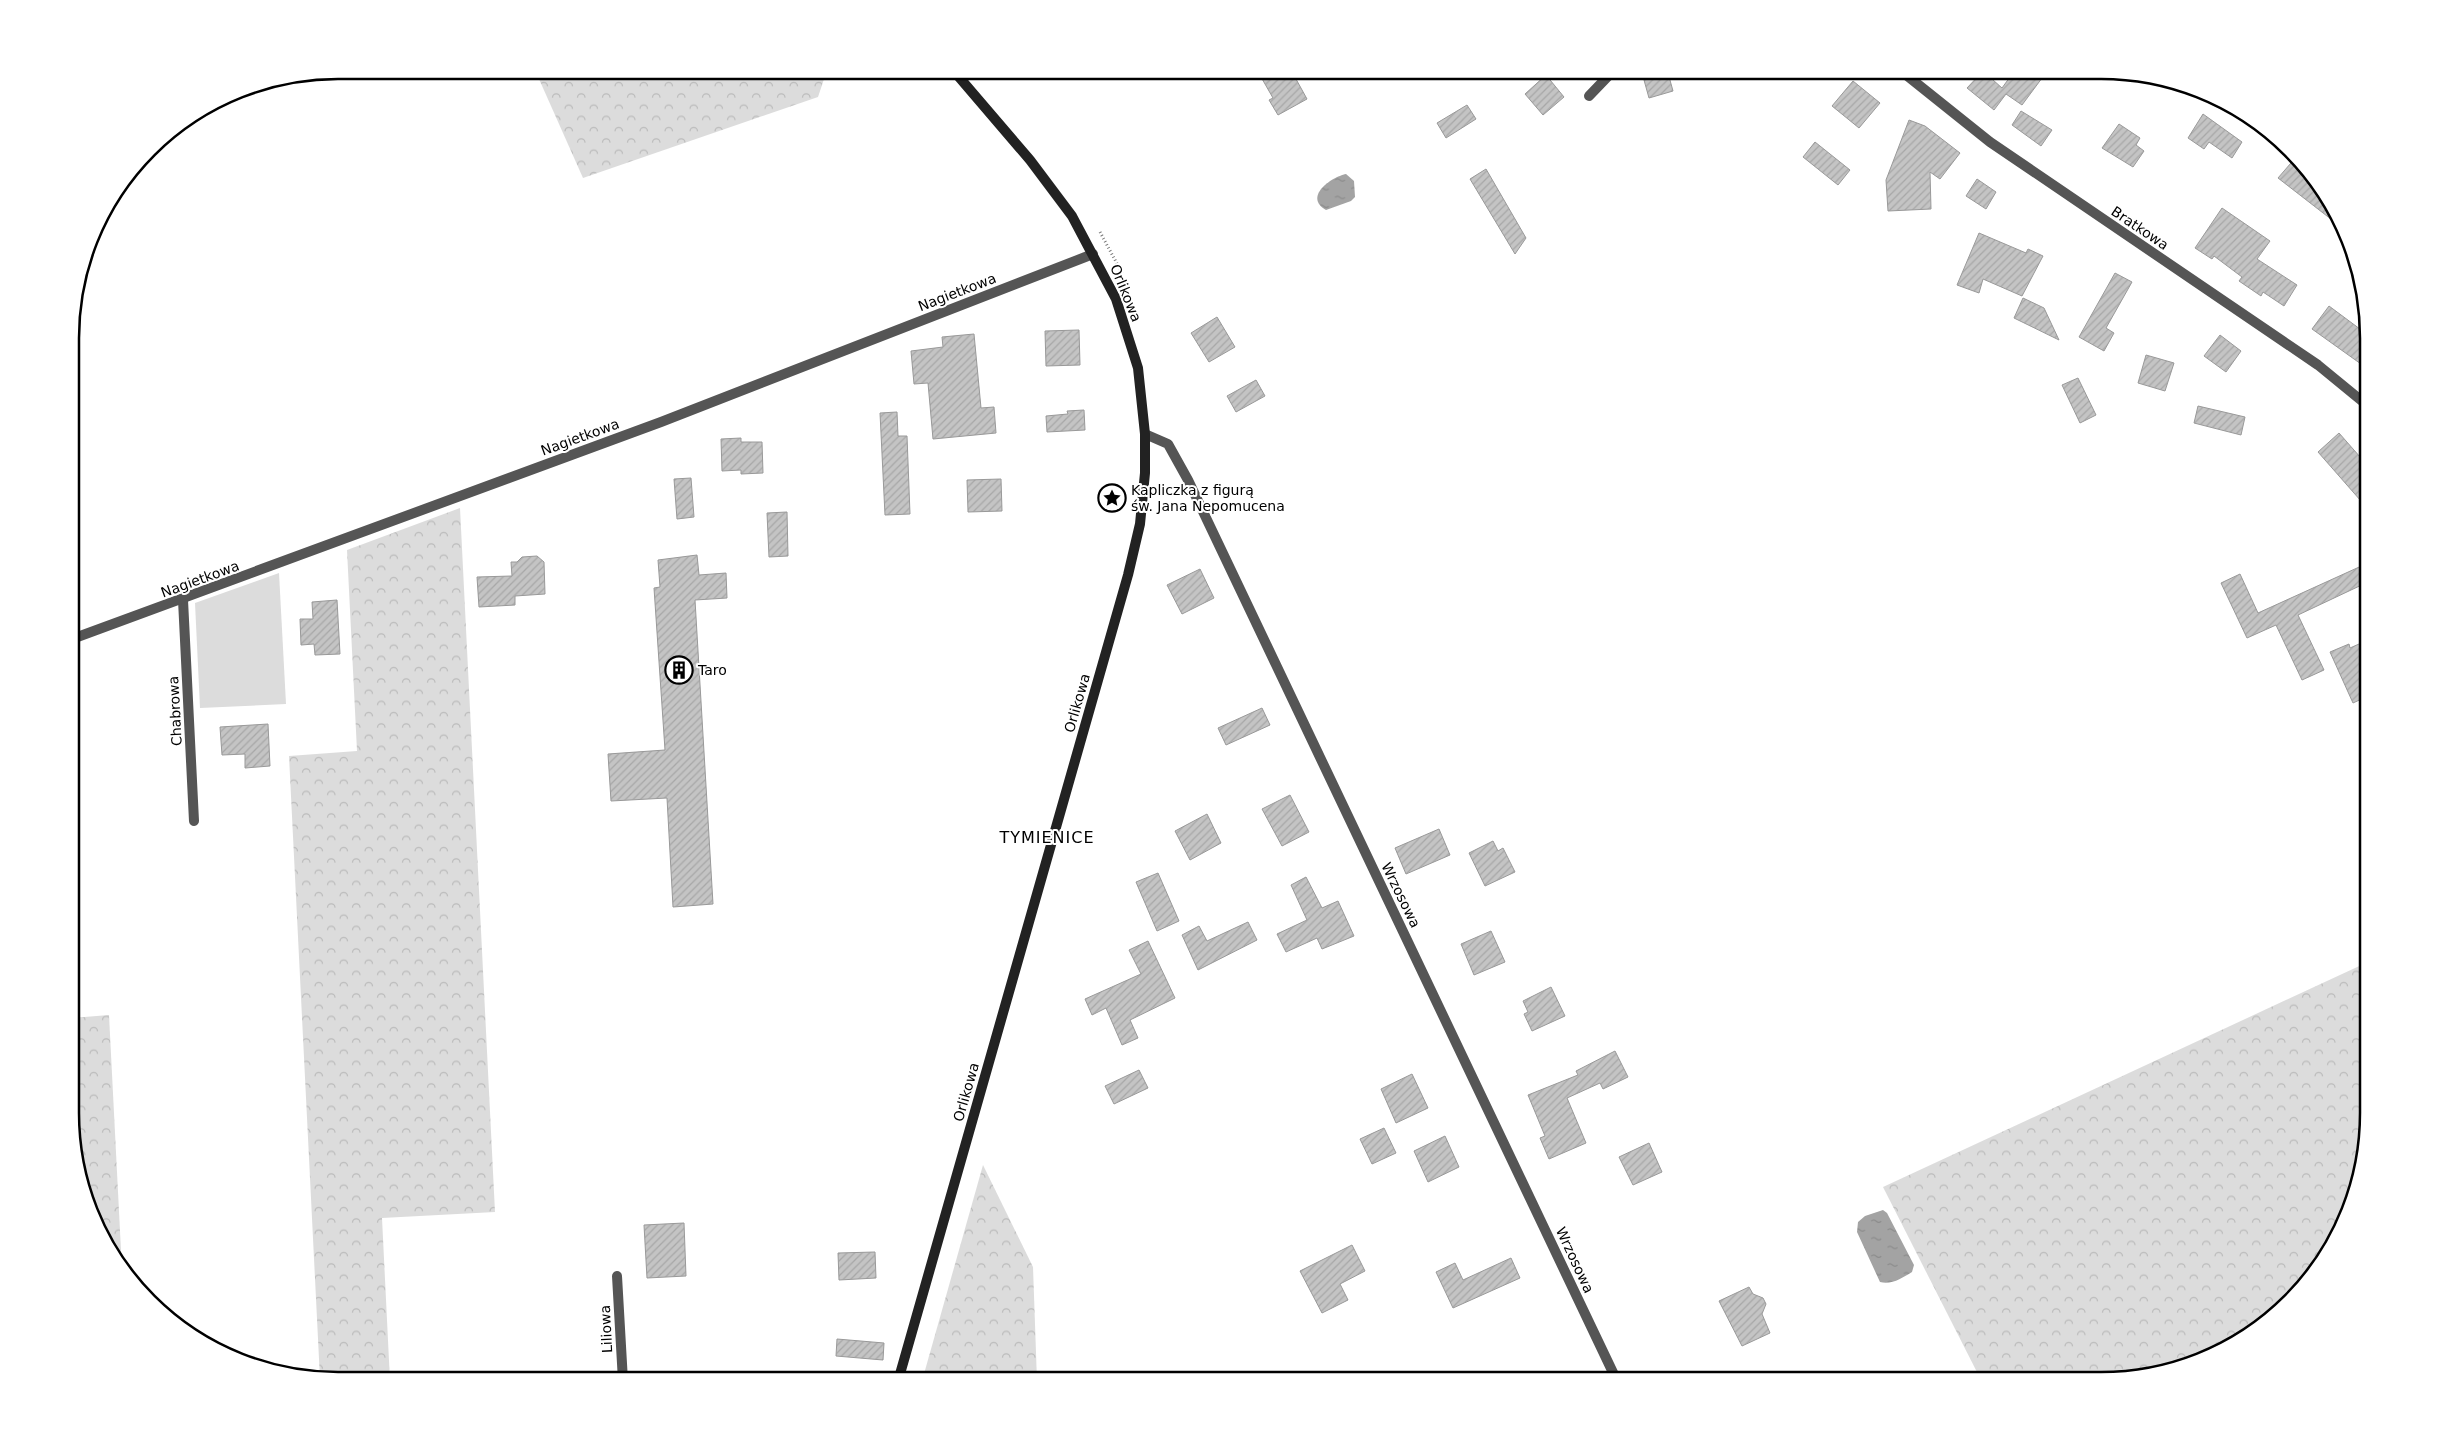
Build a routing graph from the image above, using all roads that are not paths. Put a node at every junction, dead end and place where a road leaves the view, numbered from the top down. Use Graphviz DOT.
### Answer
graph roads {
  1 [pos="961,79"];
  2 [pos="1605,79"];
  3 [pos="1911,79"];
  4 [pos="1589,96"];
  5 [pos="1093,254"];
  6 [pos="2360,399"];
  7 [pos="1145,434"];
  8 [pos="183,600"];
  9 [pos="79,637"];
  10 [pos="194,822"];
  11 [pos="617,1276"];
  12 [pos="622,1372"];
  13 [pos="901,1372"];
  14 [pos="1613,1372"];
  1 -- 5 [label="street, Orlikowa"];
  2 -- 4 [label="street"];
  3 -- 6 [label="street, Bratkowa"];
  5 -- 7 [label="street, Orlikowa"];
  5 -- 8 [label="street, Nagietkowa"];
  7 -- 13 [label="street, Orlikowa"];
  7 -- 14 [label="street, Wrzosowa"];
  8 -- 9 [label="street, Nagietkowa"];
  8 -- 10 [label="street, Chabrowa"];
  11 -- 12 [label="street, Liliowa"];
}
